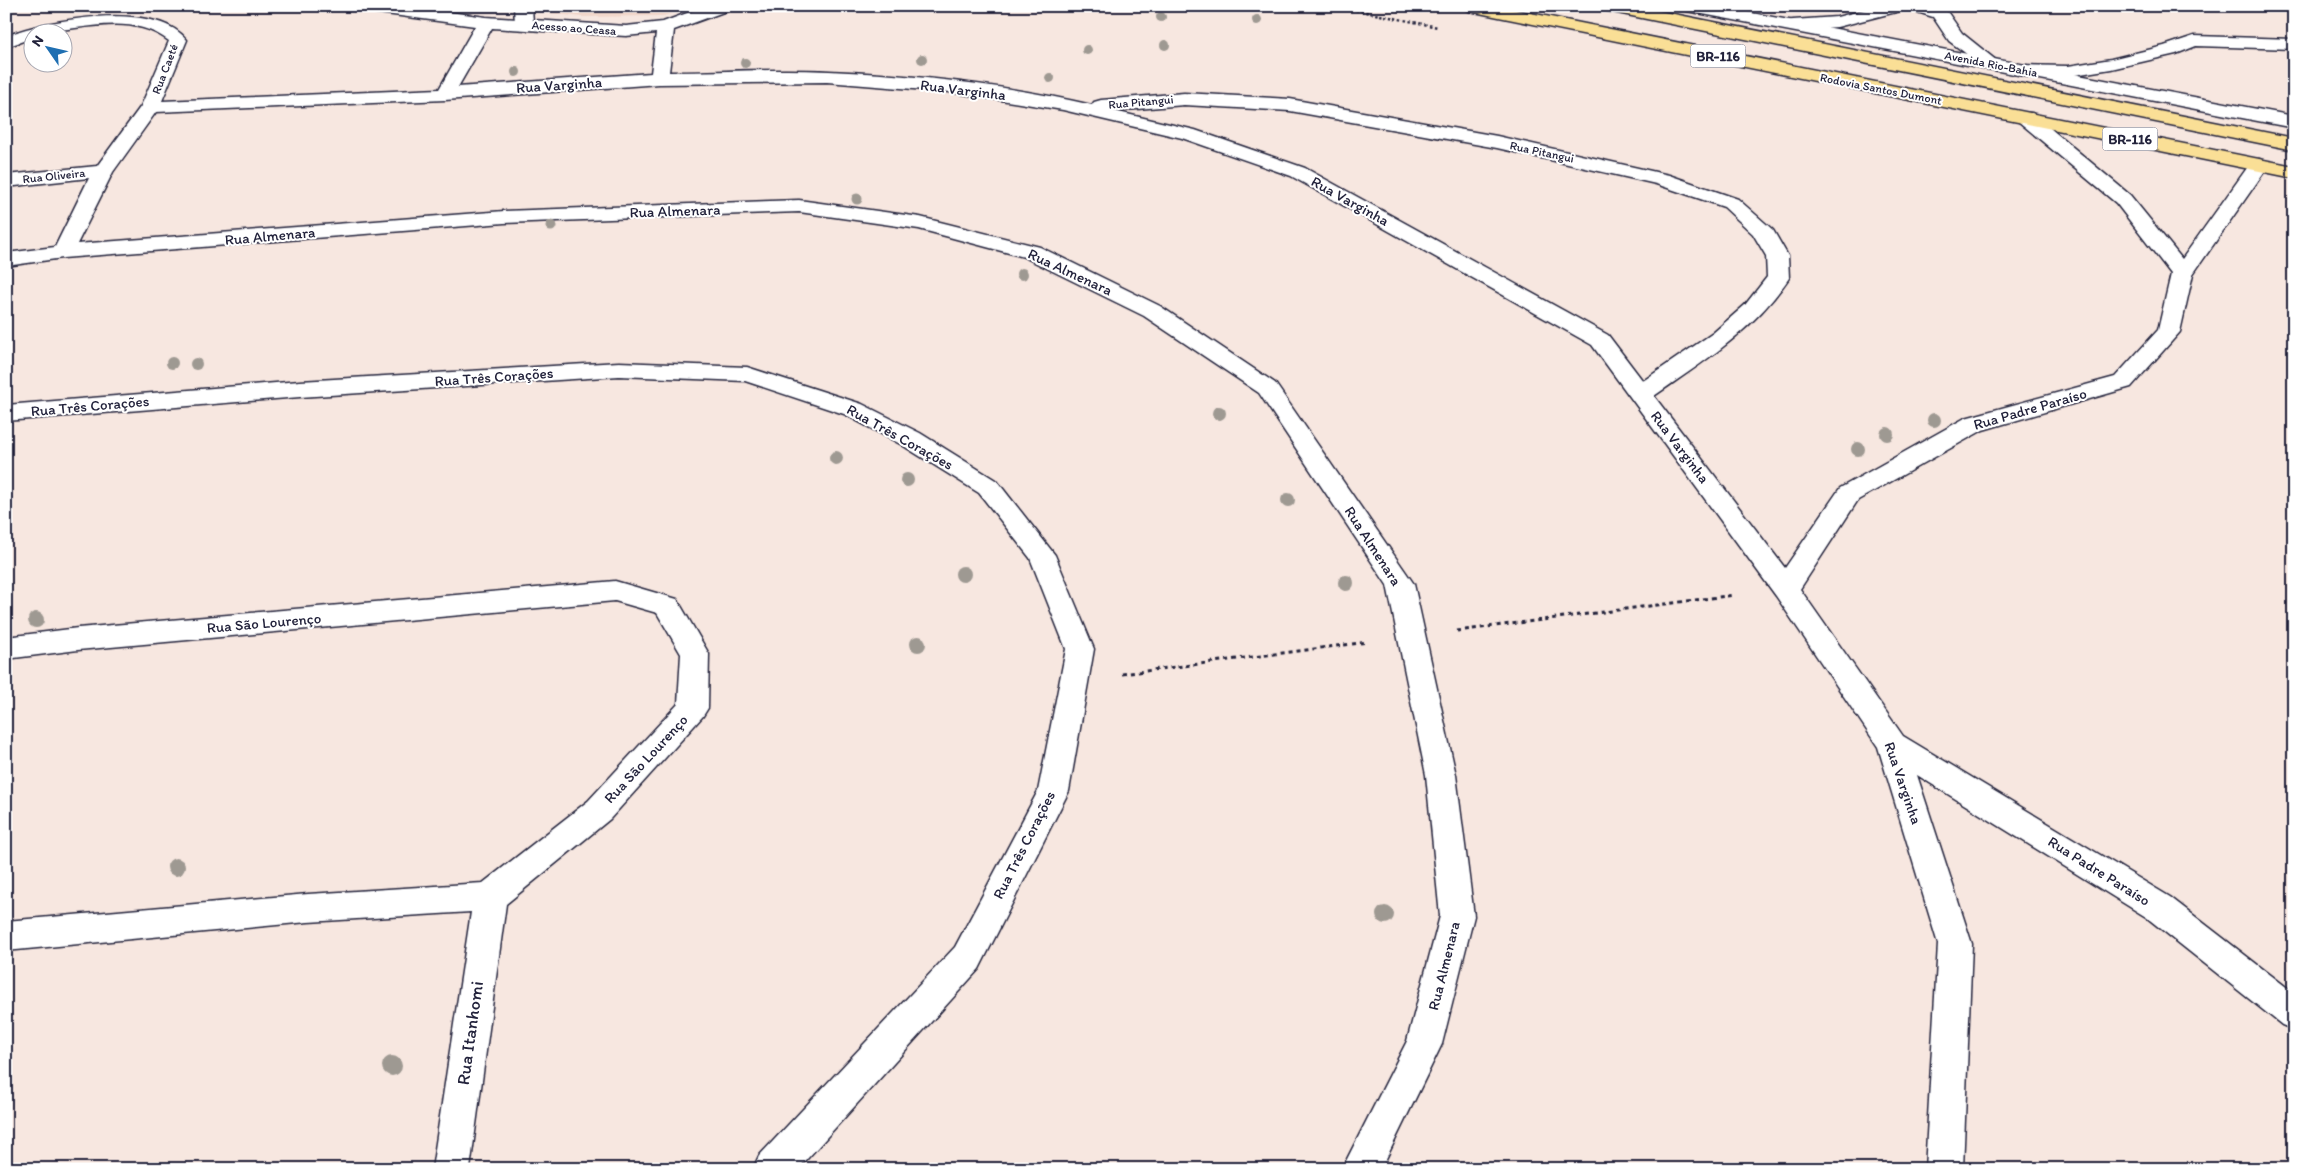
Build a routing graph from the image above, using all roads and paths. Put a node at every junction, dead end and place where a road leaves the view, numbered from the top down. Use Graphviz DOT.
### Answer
graph roads {
  1 [pos="363,6"];
  2 [pos="723,6"];
  3 [pos="1469,6"];
  4 [pos="1607,6"];
  5 [pos="1688,6"];
  6 [pos="1901,6"];
  7 [pos="1925,7"];
  8 [pos="524,11"];
  9 [pos="486,22"];
  10 [pos="1793,25"];
  11 [pos="666,27"];
  12 [pos="6,42"];
  13 [pos="2294,44"];
  14 [pos="1993,65"];
  15 [pos="2020,70"];
  16 [pos="659,78"];
  17 [pos="445,94"];
  18 [pos="150,107"];
  19 [pos="1077,108"];
  20 [pos="2024,117"];
  21 [pos="2294,122"];
  22 [pos="2294,144"];
  23 [pos="2259,165"];
  24 [pos="103,171"];
  25 [pos="2294,172"];
  26 [pos="6,181"];
  27 [pos="63,252"];
  28 [pos="6,260"];
  29 [pos="2182,274"];
  30 [pos="1641,394"];
  31 [pos="6,413"];
  32 [pos="1786,589"];
  33 [pos="6,648"];
  34 [pos="1892,744"];
  35 [pos="490,896"];
  36 [pos="6,936"];
  37 [pos="2294,1014"];
  38 [pos="451,1169"];
  39 [pos="772,1169"];
  40 [pos="1361,1169"];
  41 [pos="1944,1169"];
  1 -- 9 [label="street, Acesso ao Ceasa"];
  2 -- 11 [label="street, Acesso ao Ceasa"];
  3 -- 20 [label="highway, Rodovia Santos Dumont / BR-116"];
  4 -- 22 [label="highway, Rodovia Santos Dumont / BR-116"];
  5 -- 10 [label="street, Avenida Rio-Bahia"];
  6 -- 10 [label="street"];
  7 -- 14 [label="street"];
  8 -- 9 [label="street, Acesso ao Ceasa"];
  8 -- 11 [label="street, Acesso ao Ceasa"];
  9 -- 17 [label="street"];
  10 -- 14 [label="street, Avenida Rio-Bahia"];
  11 -- 16 [label="street"];
  12 -- 18 [label="street, Rua Caeté"];
  13 -- 15 [label="street"];
  14 -- 15 [label="street, Avenida Rio-Bahia"];
  15 -- 21 [label="street, Avenida Rio-Bahia"];
  16 -- 17 [label="street, Rua Varginha"];
  16 -- 19 [label="street, Rua Varginha"];
  17 -- 18 [label="street, Rua Varginha"];
  18 -- 24 [label="street, Rua Caeté"];
  19 -- 30 [label="street, Rua Varginha"];
  19 -- 30 [label="street, Rua Pitangui"];
  20 -- 23 [label="highway, Rodovia Santos Dumont / BR-116"];
  20 -- 29 [label="street"];
  23 -- 25 [label="highway, Rodovia Santos Dumont / BR-116"];
  23 -- 29 [label="street, Rua Padre Paraíso"];
  24 -- 26 [label="street, Rua Oliveira"];
  24 -- 27 [label="street, Rua Caeté"];
  27 -- 28 [label="street, Rua Almenara"];
  27 -- 40 [label="street, Rua Almenara"];
  29 -- 32 [label="street, Rua Padre Paraíso"];
  30 -- 32 [label="street, Rua Varginha"];
  31 -- 39 [label="street, Rua Três Corações"];
  32 -- 34 [label="street, Rua Varginha"];
  33 -- 35 [label="street, Rua São Lourenço"];
  34 -- 37 [label="street, Rua Padre Paraíso"];
  34 -- 41 [label="street, Rua Varginha"];
  35 -- 36 [label="street"];
  35 -- 38 [label="street, Rua Itanhomi"];
}
